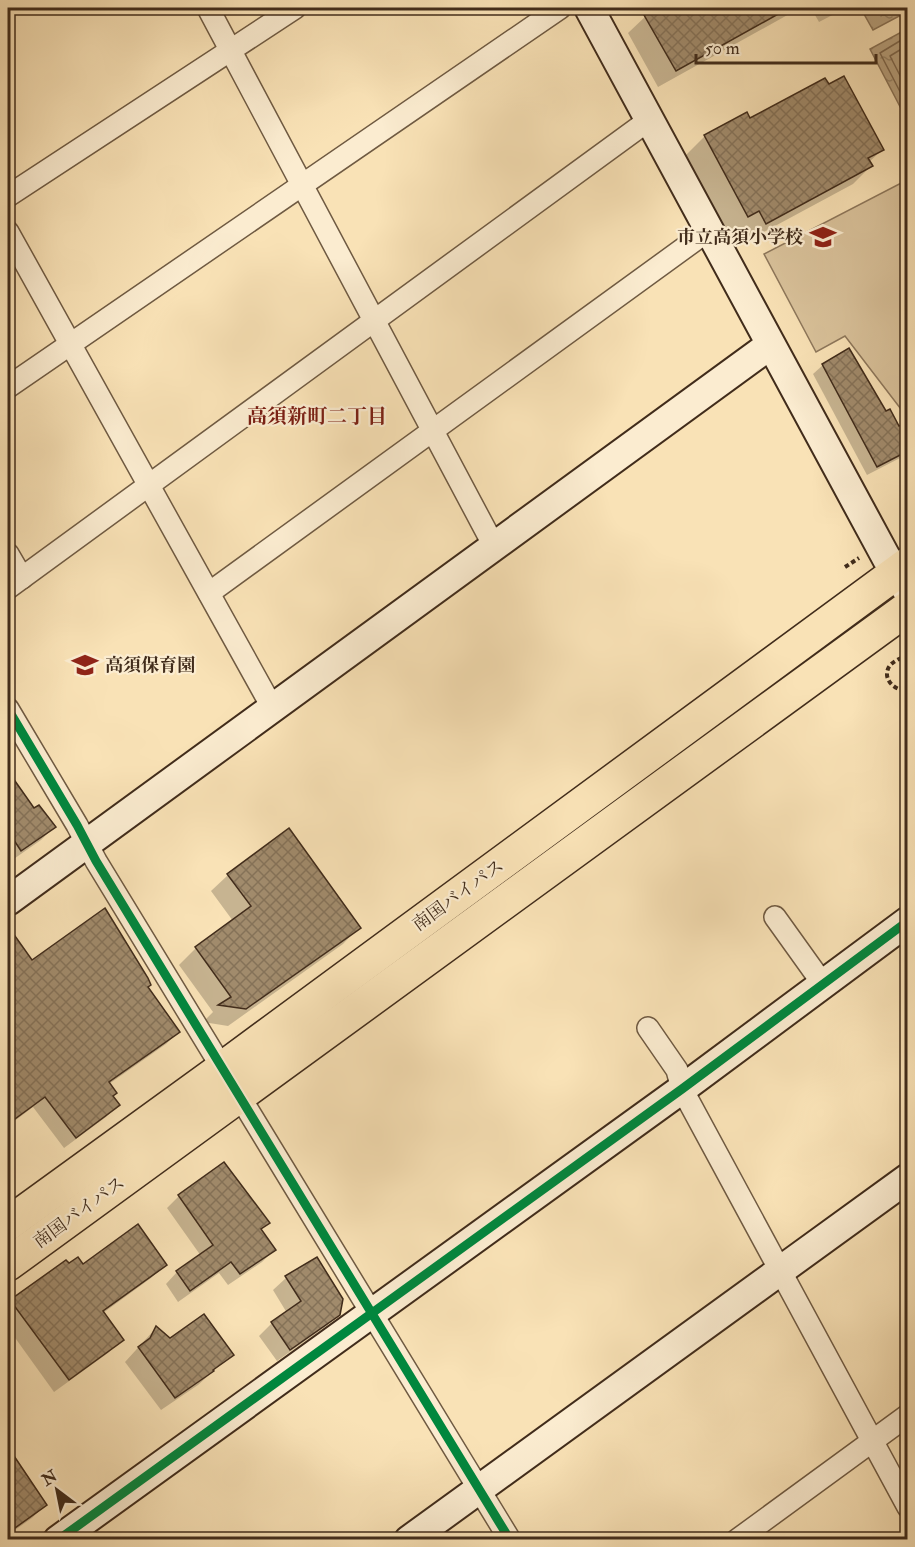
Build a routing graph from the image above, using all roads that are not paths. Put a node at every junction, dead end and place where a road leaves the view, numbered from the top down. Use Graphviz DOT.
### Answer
graph roads {
  1 [pos="208,8"];
  2 [pos="295,8"];
  3 [pos="560,8"];
  4 [pos="590,8"];
  5 [pos="230,50"];
  6 [pos="649,120"];
  7 [pos="303,186"];
  8 [pos="8,196"];
  9 [pos="709,230"];
  10 [pos="8,232"];
  11 [pos="375,321"];
  12 [pos="70,345"];
  13 [pos="770,345"];
  14 [pos="8,387"];
  15 [pos="433,430"];
  16 [pos="149,485"];
  17 [pos="494,546"];
  18 [pos="8,554"];
  19 [pos="904,576"];
  20 [pos="15,583"];
  21 [pos="209,593"];
  22 [pos="908,608"];
  23 [pos="272,707"];
  24 [pos="8,709"];
  25 [pos="87,843"];
  26 [pos="8,901"];
  27 [pos="775,917"];
  28 [pos="908,921"];
  29 [pos="823,984"];
  30 [pos="648,1028"];
  31 [pos="223,1068"];
  32 [pos="681,1089"];
  33 [pos="241,1095"];
  34 [pos="908,1178"];
  35 [pos="8,1224"];
  36 [pos="8,1264"];
  37 [pos="781,1270"];
  38 [pos="371,1313"];
  39 [pos="908,1415"];
  40 [pos="872,1441"];
  41 [pos="479,1489"];
  42 [pos="908,1507"];
  43 [pos="58,1539"];
  44 [pos="409,1539"];
  45 [pos="510,1539"];
  46 [pos="737,1539"];
  1 -- 5 [label="street"];
  2 -- 5 [label="street"];
  3 -- 7 [label="street"];
  4 -- 6 [label="street"];
  5 -- 7 [label="street"];
  5 -- 8 [label="street"];
  6 -- 9 [label="street"];
  6 -- 11 [label="street"];
  7 -- 11 [label="street"];
  7 -- 12 [label="street"];
  9 -- 13 [label="street"];
  9 -- 15 [label="street"];
  10 -- 12 [label="street"];
  11 -- 15 [label="street"];
  11 -- 16 [label="street"];
  12 -- 14 [label="street"];
  12 -- 16 [label="street"];
  13 -- 17 [label="street"];
  13 -- 19 [label="street"];
  15 -- 17 [label="street"];
  15 -- 21 [label="street"];
  16 -- 20 [label="street"];
  16 -- 21 [label="street"];
  17 -- 23 [label="street"];
  18 -- 20 [label="street"];
  19 -- 31 [label="highway, 南国バイパス"];
  21 -- 23 [label="street"];
  22 -- 33 [label="highway, 南国バイパス"];
  23 -- 25 [label="street"];
  24 -- 25 [label="street"];
  25 -- 26 [label="street"];
  25 -- 31 [label="street"];
  27 -- 29 [label="street"];
  28 -- 29 [label="street"];
  29 -- 32 [label="street"];
  30 -- 32 [label="street"];
  31 -- 33 [label="street"];
  31 -- 35 [label="highway, 南国バイパス"];
  32 -- 37 [label="street"];
  32 -- 38 [label="street"];
  33 -- 36 [label="highway, 南国バイパス"];
  33 -- 38 [label="street"];
  34 -- 37 [label="street"];
  37 -- 40 [label="street"];
  37 -- 41 [label="street"];
  38 -- 41 [label="street"];
  38 -- 43 [label="street"];
  39 -- 40 [label="street"];
  40 -- 42 [label="street"];
  40 -- 46 [label="street"];
  41 -- 44 [label="street"];
  41 -- 45 [label="street"];
}
